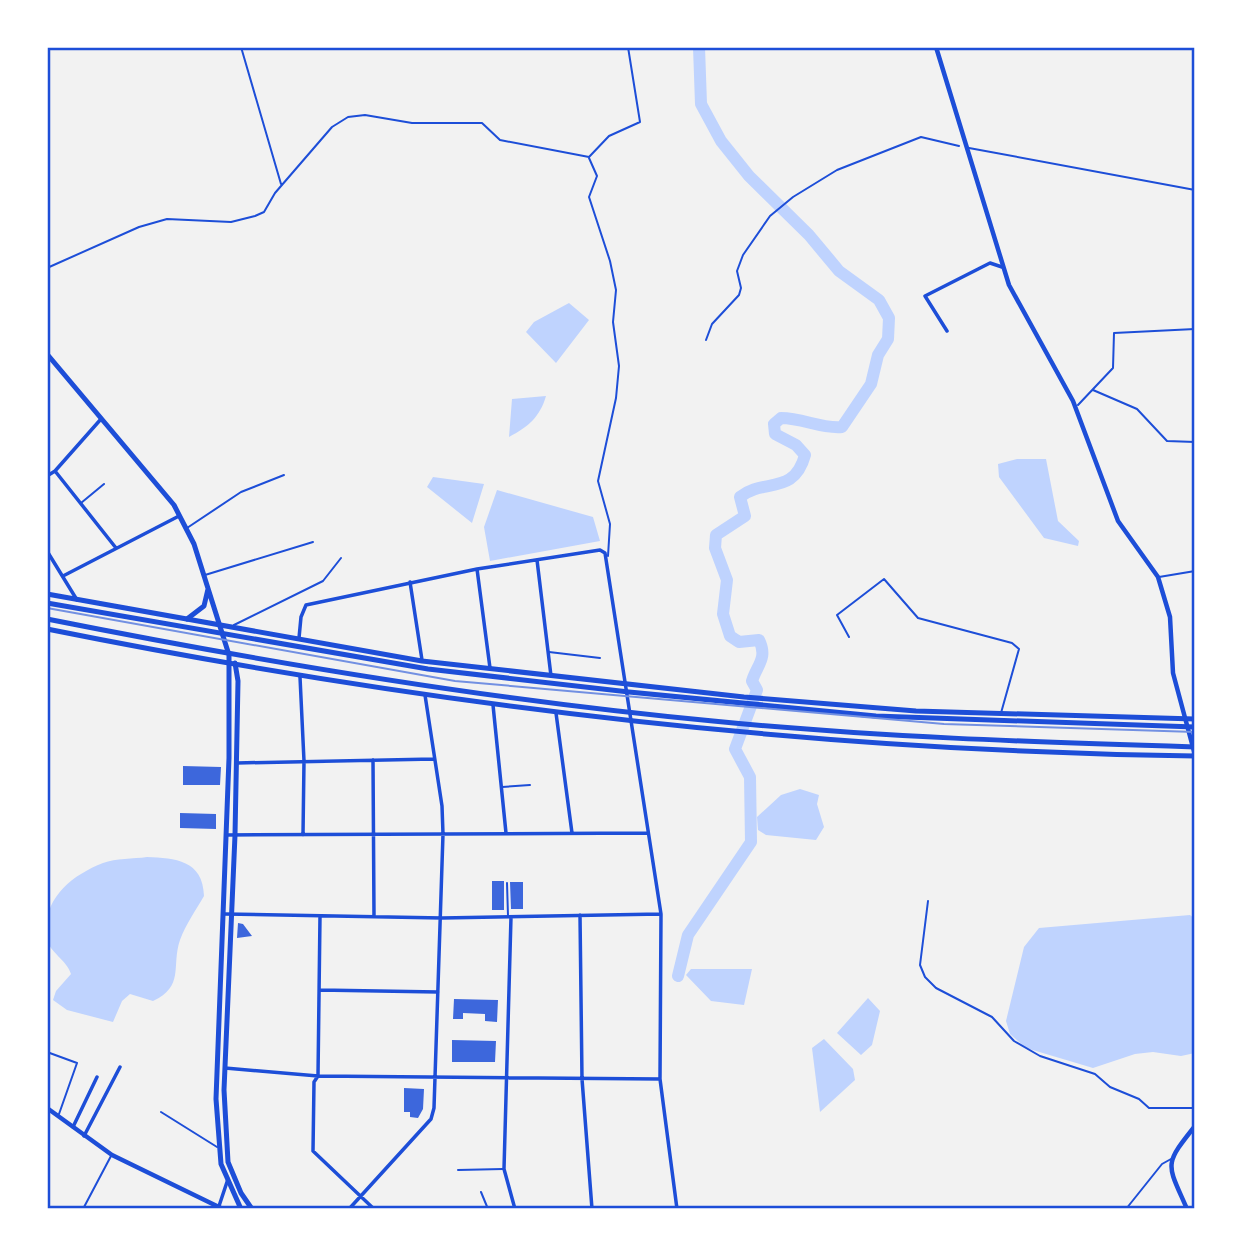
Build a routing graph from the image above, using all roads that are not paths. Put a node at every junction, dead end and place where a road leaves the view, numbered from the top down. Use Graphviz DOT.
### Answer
graph roads {
  1 [pos="241,47"];
  2 [pos="628,47"];
  3 [pos="936,47"];
  4 [pos="967,148"];
  5 [pos="589,157"];
  6 [pos="281,185"];
  7 [pos="1195,191"];
  8 [pos="1002,267"];
  9 [pos="47,268"];
  10 [pos="1195,329"];
  11 [pos="947,331"];
  12 [pos="47,354"];
  13 [pos="1093,390"];
  14 [pos="1076,407"];
  15 [pos="102,418"];
  16 [pos="1195,442"];
  17 [pos="55,471"];
  18 [pos="284,475"];
  19 [pos="47,476"];
  20 [pos="104,484"];
  21 [pos="80,503"];
  22 [pos="180,516"];
  23 [pos="186,528"];
  24 [pos="313,542"];
  25 [pos="116,548"];
  26 [pos="47,551"];
  27 [pos="341,558"];
  28 [pos="607,558"];
  29 [pos="537,560"];
  30 [pos="477,569"];
  31 [pos="1195,571"];
  32 [pos="63,576"];
  33 [pos="204,576"];
  34 [pos="1158,577"];
  35 [pos="410,582"];
  36 [pos="208,586"];
  37 [pos="47,594"];
  38 [pos="78,601"];
  39 [pos="47,603"];
  40 [pos="47,619"];
  41 [pos="187,619"];
  42 [pos="223,626"];
  43 [pos="47,629"];
  44 [pos="224,635"];
  45 [pos="849,637"];
  46 [pos="299,640"];
  47 [pos="548,652"];
  48 [pos="229,655"];
  49 [pos="600,658"];
  50 [pos="422,661"];
  51 [pos="229,665"];
  52 [pos="237,666"];
  53 [pos="490,669"];
  54 [pos="551,676"];
  55 [pos="300,677"];
  56 [pos="627,684"];
  57 [pos="629,692"];
  58 [pos="425,695"];
  59 [pos="493,705"];
  60 [pos="916,711"];
  61 [pos="556,713"];
  62 [pos="632,713"];
  63 [pos="1001,714"];
  64 [pos="1029,715"];
  65 [pos="876,716"];
  66 [pos="1183,719"];
  67 [pos="1195,719"];
  68 [pos="633,722"];
  69 [pos="1066,724"];
  70 [pos="1185,726"];
  71 [pos="1195,727"];
  72 [pos="924,736"];
  73 [pos="887,742"];
  74 [pos="1194,747"];
  75 [pos="1195,756"];
  76 [pos="434,759"];
  77 [pos="304,761"];
  78 [pos="373,761"];
  79 [pos="229,763"];
  80 [pos="237,763"];
  81 [pos="530,785"];
  82 [pos="501,787"];
  83 [pos="506,833"];
  84 [pos="648,833"];
  85 [pos="373,834"];
  86 [pos="443,834"];
  87 [pos="572,834"];
  88 [pos="226,835"];
  89 [pos="235,835"];
  90 [pos="303,835"];
  91 [pos="507,883"];
  92 [pos="928,901"];
  93 [pos="224,914"];
  94 [pos="231,914"];
  95 [pos="661,914"];
  96 [pos="580,915"];
  97 [pos="320,916"];
  98 [pos="374,917"];
  99 [pos="509,917"];
  100 [pos="442,918"];
  101 [pos="319,990"];
  102 [pos="438,992"];
  103 [pos="47,1052"];
  104 [pos="120,1067"];
  105 [pos="216,1067"];
  106 [pos="224,1068"];
  107 [pos="318,1076"];
  108 [pos="435,1076"];
  109 [pos="97,1077"];
  110 [pos="506,1078"];
  111 [pos="582,1079"];
  112 [pos="660,1079"];
  113 [pos="47,1108"];
  114 [pos="1195,1108"];
  115 [pos="161,1112"];
  116 [pos="59,1116"];
  117 [pos="1195,1126"];
  118 [pos="73,1128"];
  119 [pos="84,1136"];
  120 [pos="218,1148"];
  121 [pos="227,1153"];
  122 [pos="112,1155"];
  123 [pos="1171,1159"];
  124 [pos="504,1169"];
  125 [pos="458,1170"];
  126 [pos="233,1176"];
  127 [pos="226,1180"];
  128 [pos="481,1192"];
  129 [pos="361,1196"];
  130 [pos="220,1208"];
  131 [pos="247,1208"];
  132 [pos="83,1209"];
  133 [pos="349,1209"];
  134 [pos="374,1209"];
  135 [pos="488,1209"];
  136 [pos="515,1209"];
  137 [pos="592,1209"];
  138 [pos="677,1209"];
  139 [pos="1126,1209"];
  140 [pos="1187,1209"];
  1 -- 6 [label="lane"];
  2 -- 5 [label="lane"];
  3 -- 4 [label="street"];
  4 -- 7 [label="lane"];
  4 -- 8 [label="street"];
  5 -- 6 [label="lane"];
  5 -- 28 [label="lane"];
  6 -- 9 [label="lane"];
  8 -- 11 [label="street"];
  8 -- 14 [label="street"];
  10 -- 13 [label="lane"];
  12 -- 15 [label="main road"];
  13 -- 14 [label="lane"];
  13 -- 16 [label="lane"];
  14 -- 34 [label="street"];
  15 -- 17 [label="street"];
  15 -- 22 [label="main road"];
  17 -- 19 [label="street"];
  17 -- 21 [label="street"];
  18 -- 23 [label="lane"];
  20 -- 21 [label="lane"];
  21 -- 25 [label="street"];
  22 -- 23 [label="main road"];
  22 -- 25 [label="street"];
  23 -- 33 [label="main road"];
  24 -- 33 [label="lane"];
  25 -- 32 [label="street"];
  26 -- 32 [label="street"];
  27 -- 42 [label="lane"];
  28 -- 29 [label="street"];
  28 -- 56 [label="street"];
  29 -- 30 [label="street"];
  29 -- 47 [label="street"];
  30 -- 35 [label="street"];
  30 -- 53 [label="street"];
  31 -- 34 [label="lane"];
  32 -- 38 [label="street"];
  33 -- 36 [label="main road"];
  34 -- 66 [label="street"];
  35 -- 46 [label="street"];
  35 -- 50 [label="street"];
  36 -- 41 [label="main road"];
  36 -- 42 [label="main road"];
  37 -- 38 [label="main road"];
  38 -- 41 [label="main road"];
  39 -- 44 [label="main road"];
  40 -- 48 [label="main road"];
  41 -- 42 [label="main road"];
  42 -- 44 [label="main road"];
  42 -- 46 [label="main road"];
  43 -- 51 [label="main road"];
  44 -- 48 [label="main road"];
  44 -- 57 [label="main road"];
  45 -- 63 [label="lane"];
  46 -- 50 [label="main road"];
  47 -- 49 [label="lane"];
  47 -- 54 [label="street"];
  48 -- 51 [label="main road"];
  48 -- 52 [label="main road"];
  48 -- 62 [label="main road"];
  50 -- 53 [label="main road"];
  51 -- 52 [label="main road"];
  51 -- 79 [label="main road"];
  52 -- 55 [label="main road"];
  52 -- 80 [label="main road"];
  53 -- 54 [label="main road"];
  54 -- 56 [label="main road"];
  55 -- 58 [label="main road"];
  55 -- 77 [label="street"];
  56 -- 57 [label="street"];
  56 -- 60 [label="main road"];
  57 -- 62 [label="street"];
  57 -- 65 [label="main road"];
  58 -- 59 [label="main road"];
  58 -- 76 [label="street"];
  59 -- 61 [label="main road"];
  59 -- 82 [label="street"];
  60 -- 63 [label="main road"];
  60 -- 65 [label="main road"];
  61 -- 68 [label="main road"];
  61 -- 87 [label="street"];
  62 -- 68 [label="street"];
  62 -- 72 [label="main road"];
  63 -- 64 [label="main road"];
  64 -- 66 [label="main road"];
  64 -- 69 [label="main road"];
  65 -- 69 [label="main road"];
  66 -- 67 [label="main road"];
  66 -- 70 [label="street"];
  68 -- 73 [label="main road"];
  68 -- 84 [label="street"];
  69 -- 70 [label="main road"];
  70 -- 71 [label="main road"];
  70 -- 74 [label="street"];
  72 -- 73 [label="main road"];
  72 -- 74 [label="main road"];
  73 -- 75 [label="main road"];
  74 -- 75 [label="street"];
  76 -- 78 [label="street"];
  76 -- 86 [label="street"];
  77 -- 78 [label="street"];
  77 -- 80 [label="street"];
  77 -- 90 [label="street"];
  78 -- 85 [label="street"];
  79 -- 80 [label="street"];
  79 -- 88 [label="main road"];
  80 -- 89 [label="main road"];
  81 -- 82 [label="lane"];
  82 -- 83 [label="street"];
  83 -- 86 [label="street"];
  83 -- 87 [label="street"];
  84 -- 87 [label="street"];
  84 -- 95 [label="street"];
  85 -- 86 [label="street"];
  85 -- 90 [label="street"];
  85 -- 98 [label="street"];
  86 -- 100 [label="street"];
  88 -- 89 [label="street"];
  88 -- 93 [label="main road"];
  89 -- 90 [label="street"];
  89 -- 94 [label="main road"];
  91 -- 99 [label="lane"];
  92 -- 114 [label="lane"];
  93 -- 94 [label="street"];
  93 -- 105 [label="main road"];
  94 -- 97 [label="street"];
  94 -- 106 [label="main road"];
  95 -- 96 [label="street"];
  95 -- 112 [label="street"];
  96 -- 99 [label="street"];
  96 -- 111 [label="street"];
  97 -- 98 [label="street"];
  97 -- 101 [label="street"];
  98 -- 100 [label="street"];
  99 -- 100 [label="street"];
  99 -- 110 [label="street"];
  100 -- 102 [label="street"];
  101 -- 102 [label="street"];
  101 -- 107 [label="street"];
  102 -- 108 [label="street"];
  103 -- 116 [label="lane"];
  104 -- 119 [label="street"];
  105 -- 106 [label="street"];
  105 -- 120 [label="main road"];
  106 -- 107 [label="street"];
  106 -- 121 [label="main road"];
  107 -- 108 [label="street"];
  107 -- 129 [label="street"];
  108 -- 110 [label="street"];
  108 -- 129 [label="street"];
  109 -- 118 [label="street"];
  110 -- 111 [label="street"];
  110 -- 124 [label="street"];
  111 -- 112 [label="street"];
  111 -- 137 [label="street"];
  112 -- 138 [label="street"];
  113 -- 116 [label="street"];
  115 -- 120 [label="lane"];
  116 -- 118 [label="street"];
  117 -- 123 [label="street"];
  118 -- 119 [label="street"];
  119 -- 122 [label="street"];
  120 -- 121 [label="lane"];
  120 -- 127 [label="main road"];
  121 -- 126 [label="main road"];
  122 -- 130 [label="street"];
  122 -- 132 [label="lane"];
  123 -- 139 [label="lane"];
  123 -- 140 [label="street"];
  124 -- 125 [label="lane"];
  124 -- 136 [label="street"];
  126 -- 127 [label="street"];
  126 -- 131 [label="main road"];
  127 -- 130 [label="street"];
  127 -- 131 [label="main road"];
  128 -- 135 [label="lane"];
  129 -- 133 [label="street"];
  129 -- 134 [label="street"];
}
